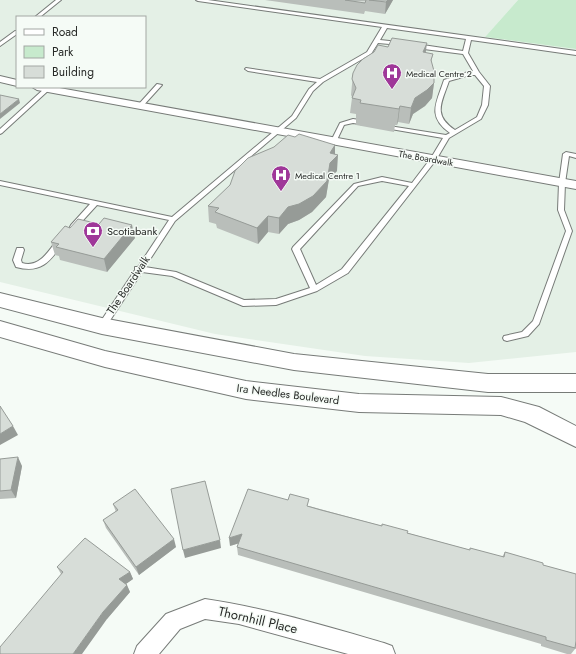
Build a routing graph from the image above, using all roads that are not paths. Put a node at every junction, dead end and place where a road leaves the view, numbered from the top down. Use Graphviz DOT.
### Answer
graph roads {
  1 [pos="58,0"];
  2 [pos="198,0"];
  3 [pos="39,16"];
  4 [pos="384,27"];
  5 [pos="16,33"];
  6 [pos="469,39"];
  7 [pos="377,41"];
  8 [pos="0,44"];
  9 [pos="465,53"];
  10 [pos="576,53"];
  11 [pos="248,70"];
  12 [pos="477,73"];
  13 [pos="0,79"];
  14 [pos="320,81"];
  15 [pos="16,83"];
  16 [pos="159,85"];
  17 [pos="42,88"];
  18 [pos="140,106"];
  19 [pos="372,124"];
  20 [pos="380,125"];
  21 [pos="277,131"];
  22 [pos="0,132"];
  23 [pos="456,133"];
  24 [pos="447,137"];
  25 [pos="334,141"];
  26 [pos="576,156"];
  27 [pos="434,159"];
  28 [pos="0,183"];
  29 [pos="562,183"];
  30 [pos="413,185"];
  31 [pos="576,185"];
  32 [pos="95,203"];
  33 [pos="173,220"];
  34 [pos="20,250"];
  35 [pos="138,269"];
  36 [pos="314,289"];
  37 [pos="0,300"];
  38 [pos="102,326"];
  39 [pos="0,329"];
  40 [pos="507,338"];
  41 [pos="576,384"];
  42 [pos="576,437"];
  43 [pos="145,654"];
  44 [pos="384,654"];
  1 -- 3 [label="lane"];
  2 -- 4 [label="lane"];
  4 -- 6 [label="lane"];
  4 -- 7 [label="lane"];
  5 -- 8 [label="lane"];
  6 -- 9 [label="lane"];
  6 -- 10 [label="lane"];
  7 -- 9 [label="lane"];
  7 -- 14 [label="lane"];
  9 -- 12 [label="lane"];
  11 -- 14 [label="lane"];
  12 -- 23 [label="lane"];
  12 -- 23 [label="lane"];
  13 -- 15 [label="street"];
  14 -- 21 [label="lane"];
  16 -- 18 [label="lane"];
  17 -- 18 [label="street, The Boardwalk"];
  17 -- 22 [label="lane"];
  18 -- 21 [label="street, The Boardwalk"];
  19 -- 25 [label="lane"];
  20 -- 24 [label="lane"];
  21 -- 25 [label="street, The Boardwalk"];
  21 -- 33 [label="lane, The Boardwalk"];
  23 -- 24 [label="lane"];
  24 -- 27 [label="lane"];
  25 -- 27 [label="street, The Boardwalk"];
  26 -- 29 [label="lane"];
  27 -- 29 [label="street, The Boardwalk"];
  27 -- 30 [label="lane"];
  28 -- 32 [label="lane"];
  29 -- 31 [label="street, The Boardwalk"];
  29 -- 40 [label="lane"];
  30 -- 36 [label="lane"];
  30 -- 36 [label="lane"];
  32 -- 33 [label="lane"];
  32 -- 34 [label="lane"];
  33 -- 35 [label="lane, The Boardwalk"];
  35 -- 36 [label="lane"];
  35 -- 38 [label="lane, The Boardwalk"];
  37 -- 38 [label="main road"];
  38 -- 41 [label="main road"];
  39 -- 42 [label="main road, Ira Needles Boulevard"];
  43 -- 44 [label="street, Thornhill Place"];
}
